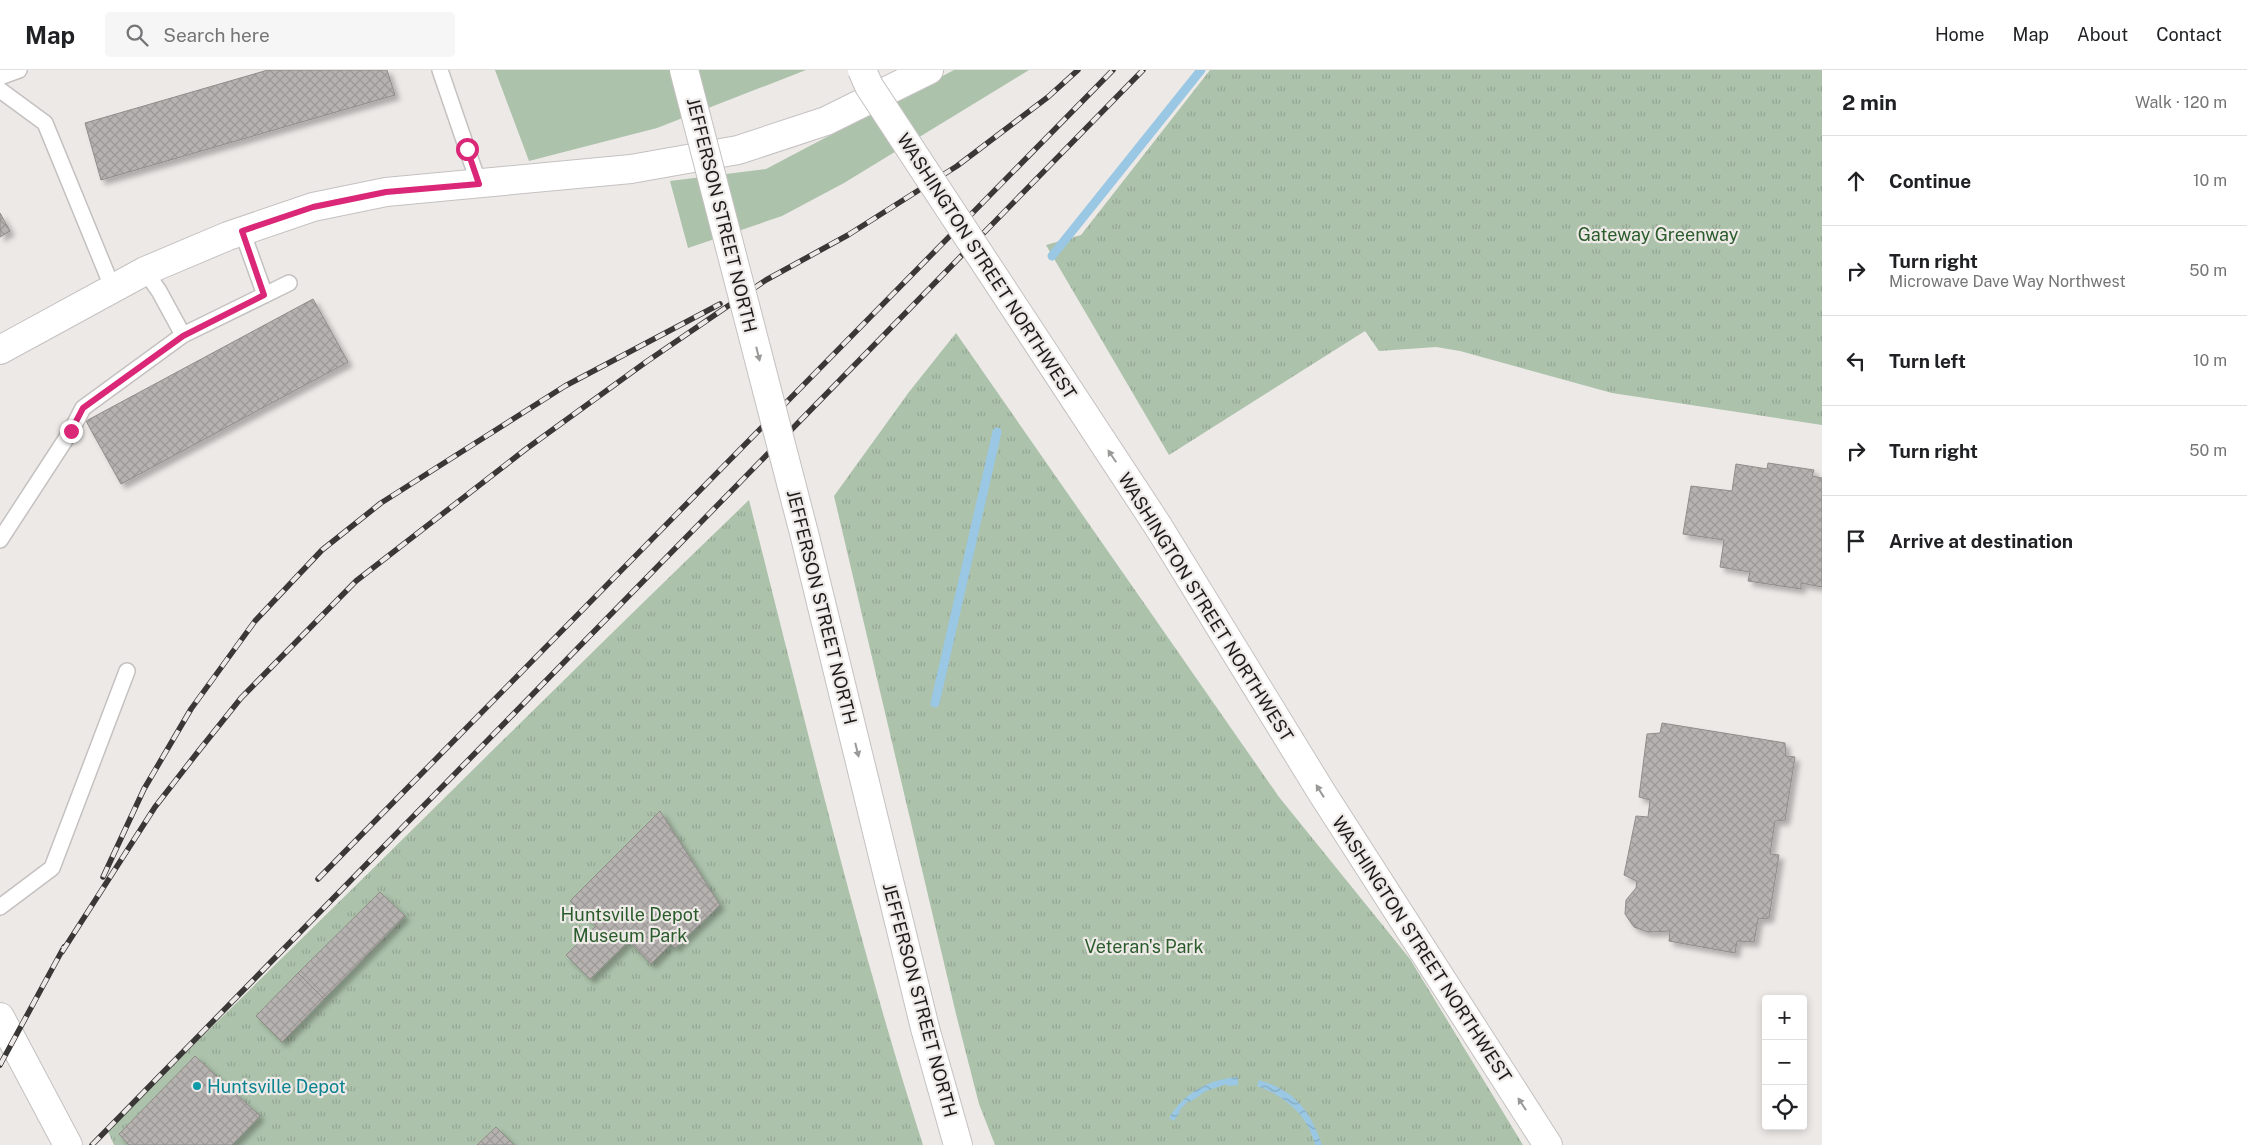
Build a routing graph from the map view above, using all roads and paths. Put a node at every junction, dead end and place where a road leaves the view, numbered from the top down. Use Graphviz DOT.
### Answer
graph roads {
  1 [pos="19,70"];
  2 [pos="440,70"];
  3 [pos="684,70"];
  4 [pos="862,70"];
  5 [pos="929,70"];
  6 [pos="0,77"];
  7 [pos="0,90"];
  8 [pos="479,184"];
  9 [pos="242,231"];
  10 [pos="145,272"];
  11 [pos="290,283"];
  12 [pos="113,289"];
  13 [pos="264,295"];
  14 [pos="183,336"];
  15 [pos="0,350"];
  16 [pos="0,540"];
  17 [pos="127,671"];
  18 [pos="0,907"];
  19 [pos="0,1017"];
  20 [pos="68,1145"];
  21 [pos="958,1145"];
  22 [pos="1548,1145"];
  1 -- 6 [label="lane"];
  2 -- 8 [label="lane"];
  3 -- 21 [label="main road, JEFFERSON STREET NORTH, one-way, bridge"];
  22 -- 4 [label="main road, WASHINGTON STREET NORTHWEST, one-way, bridge"];
  5 -- 8 [label="main road"];
  7 -- 12 [label="lane"];
  8 -- 9 [label="main road"];
  9 -- 10 [label="main road"];
  9 -- 13 [label="lane"];
  10 -- 12 [label="main road"];
  10 -- 14 [label="lane"];
  11 -- 13 [label="lane"];
  12 -- 15 [label="main road"];
  13 -- 14 [label="lane"];
  14 -- 16 [label="lane"];
  17 -- 18 [label="lane"];
  19 -- 20 [label="main road"];
}
